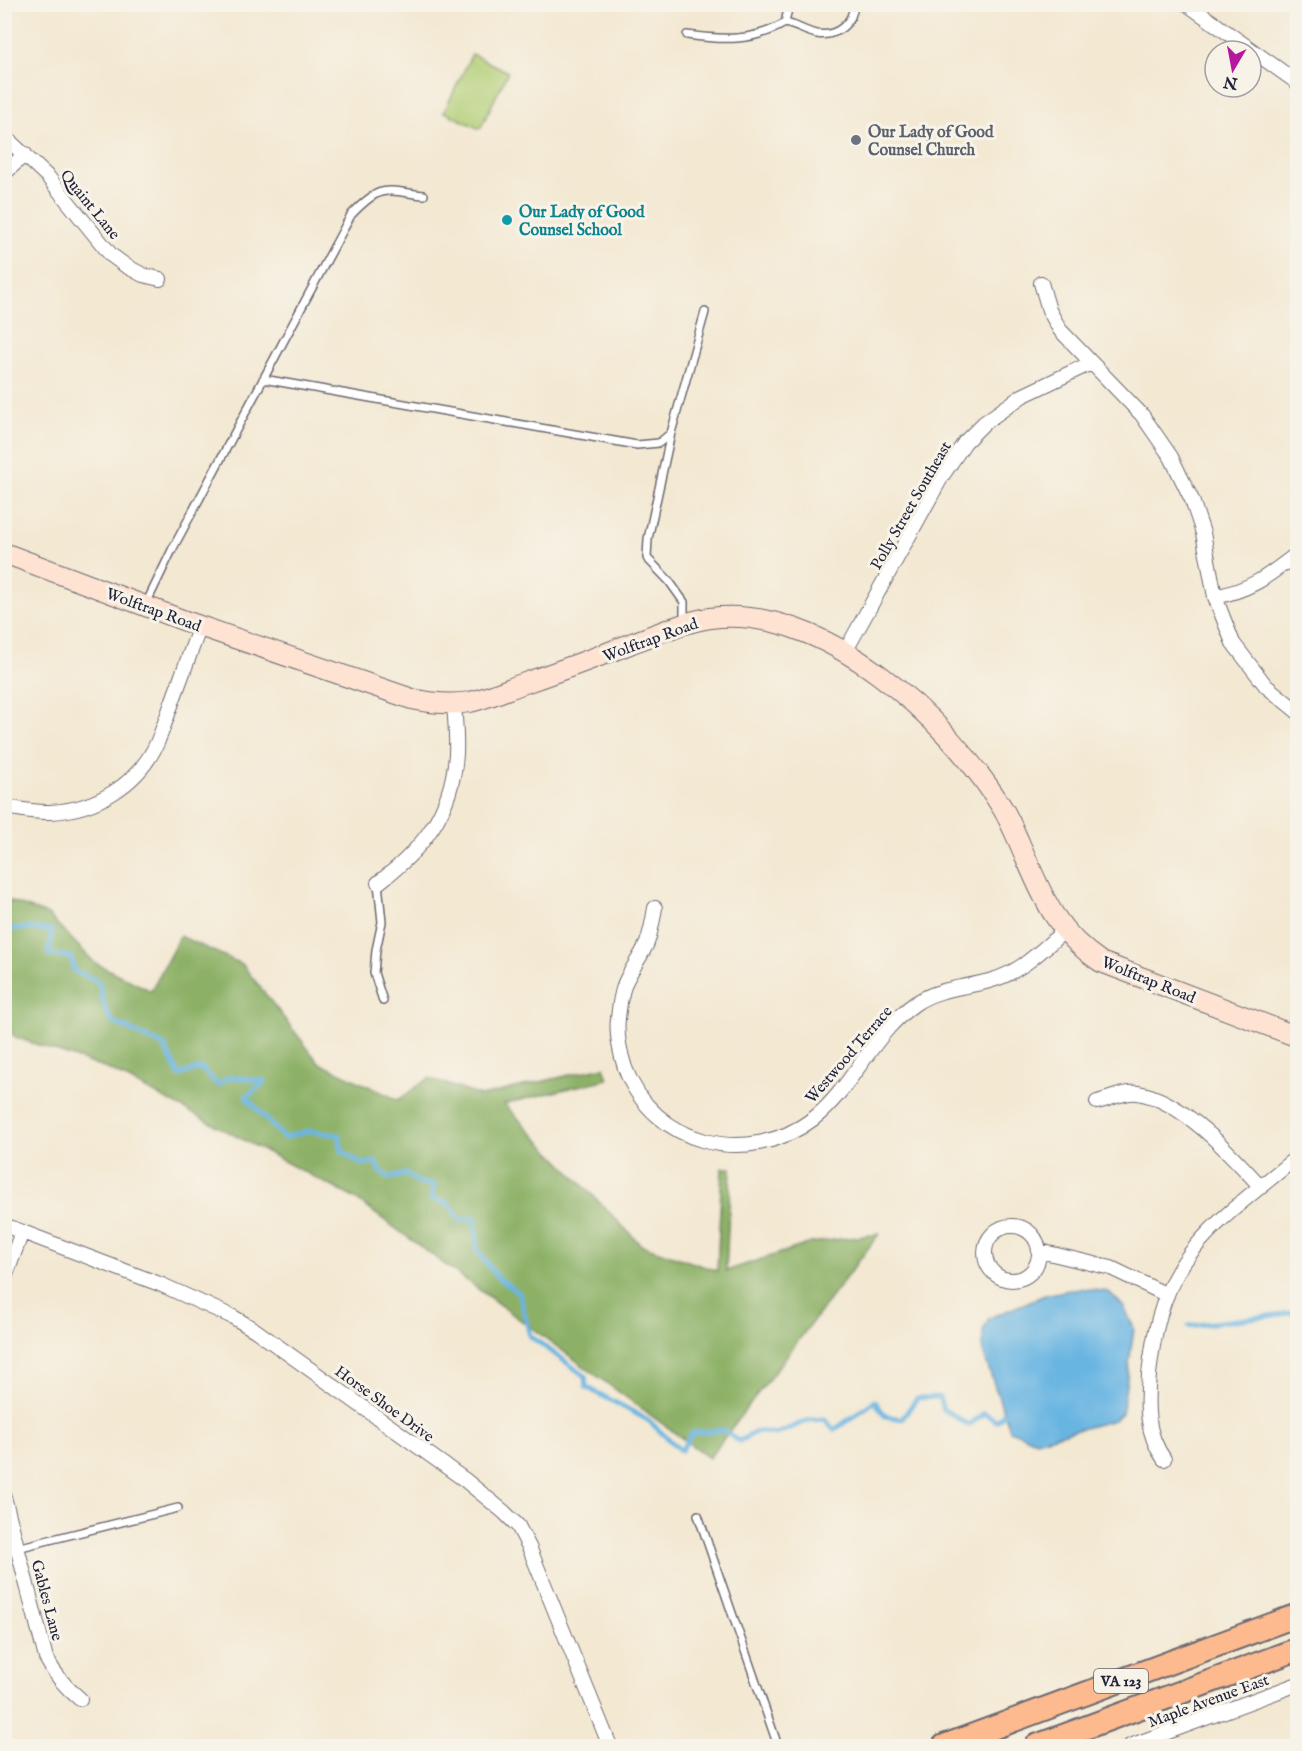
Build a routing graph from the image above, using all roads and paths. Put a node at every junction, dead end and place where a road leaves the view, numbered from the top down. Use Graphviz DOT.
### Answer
graph roads {
  1 [pos="789,4"];
  2 [pos="854,4"];
  3 [pos="1187,4"];
  4 [pos="785,23"];
  5 [pos="687,36"];
  6 [pos="1298,83"];
  7 [pos="4,136"];
  8 [pos="25,154"];
  9 [pos="4,174"];
  10 [pos="424,195"];
  11 [pos="160,279"];
  12 [pos="1041,283"];
  13 [pos="705,312"];
  14 [pos="1091,363"];
  15 [pos="263,379"];
  16 [pos="671,433"];
  17 [pos="4,553"];
  18 [pos="1298,553"];
  19 [pos="1215,597"];
  20 [pos="146,605"];
  21 [pos="684,624"];
  22 [pos="200,626"];
  23 [pos="845,652"];
  24 [pos="454,703"];
  25 [pos="1298,712"];
  26 [pos="4,807"];
  27 [pos="378,883"];
  28 [pos="655,908"];
  29 [pos="1064,931"];
  30 [pos="383,1001"];
  31 [pos="1298,1037"];
  32 [pos="1097,1102"];
  33 [pos="1298,1156"];
  34 [pos="1261,1187"];
  35 [pos="4,1225"];
  36 [pos="22,1232"];
  37 [pos="1040,1251"];
  38 [pos="4,1280"];
  39 [pos="1167,1294"];
  40 [pos="1164,1459"];
  41 [pos="4,1497"];
  42 [pos="178,1508"];
  43 [pos="698,1515"];
  44 [pos="18,1548"];
  45 [pos="1298,1615"];
  46 [pos="1298,1649"];
  47 [pos="1298,1684"];
  48 [pos="80,1699"];
  49 [pos="610,1746"];
  50 [pos="778,1746"];
  51 [pos="944,1746"];
  52 [pos="1036,1746"];
  53 [pos="1130,1746"];
  1 -- 4 [label="lane"];
  2 -- 4 [label="lane"];
  3 -- 6 [label="street"];
  4 -- 5 [label="lane"];
  7 -- 8 [label="street, Quaint Lane"];
  8 -- 9 [label="street"];
  8 -- 11 [label="street, Quaint Lane"];
  10 -- 15 [label="lane"];
  12 -- 14 [label="street"];
  13 -- 16 [label="lane"];
  14 -- 19 [label="street"];
  14 -- 23 [label="street, Polly Street Southeast"];
  15 -- 16 [label="lane"];
  15 -- 20 [label="lane"];
  16 -- 21 [label="lane"];
  17 -- 20 [label="street, Wolftrap Road"];
  18 -- 19 [label="street"];
  19 -- 25 [label="street"];
  20 -- 22 [label="street, Wolftrap Road"];
  21 -- 23 [label="street, Wolftrap Road"];
  21 -- 24 [label="street, Wolftrap Road"];
  22 -- 24 [label="street, Wolftrap Road"];
  22 -- 26 [label="street"];
  23 -- 29 [label="street, Wolftrap Road"];
  24 -- 27 [label="street"];
  27 -- 30 [label="lane"];
  28 -- 29 [label="street, Westwood Terrace"];
  29 -- 31 [label="street, Wolftrap Road"];
  32 -- 34 [label="street"];
  33 -- 34 [label="street"];
  34 -- 39 [label="street"];
  35 -- 36 [label="street, Horse Shoe Drive"];
  36 -- 38 [label="street"];
  36 -- 49 [label="street, Horse Shoe Drive"];
  37 -- 37 [label="street"];
  37 -- 39 [label="street"];
  39 -- 40 [label="street"];
  41 -- 44 [label="street, Gables Lane"];
  42 -- 44 [label="lane"];
  43 -- 50 [label="lane"];
  44 -- 48 [label="street, Gables Lane"];
  45 -- 51 [label="main road, VA 123"];
  46 -- 52 [label="main road, VA 123"];
  47 -- 53 [label="street, Maple Avenue East"];
}
